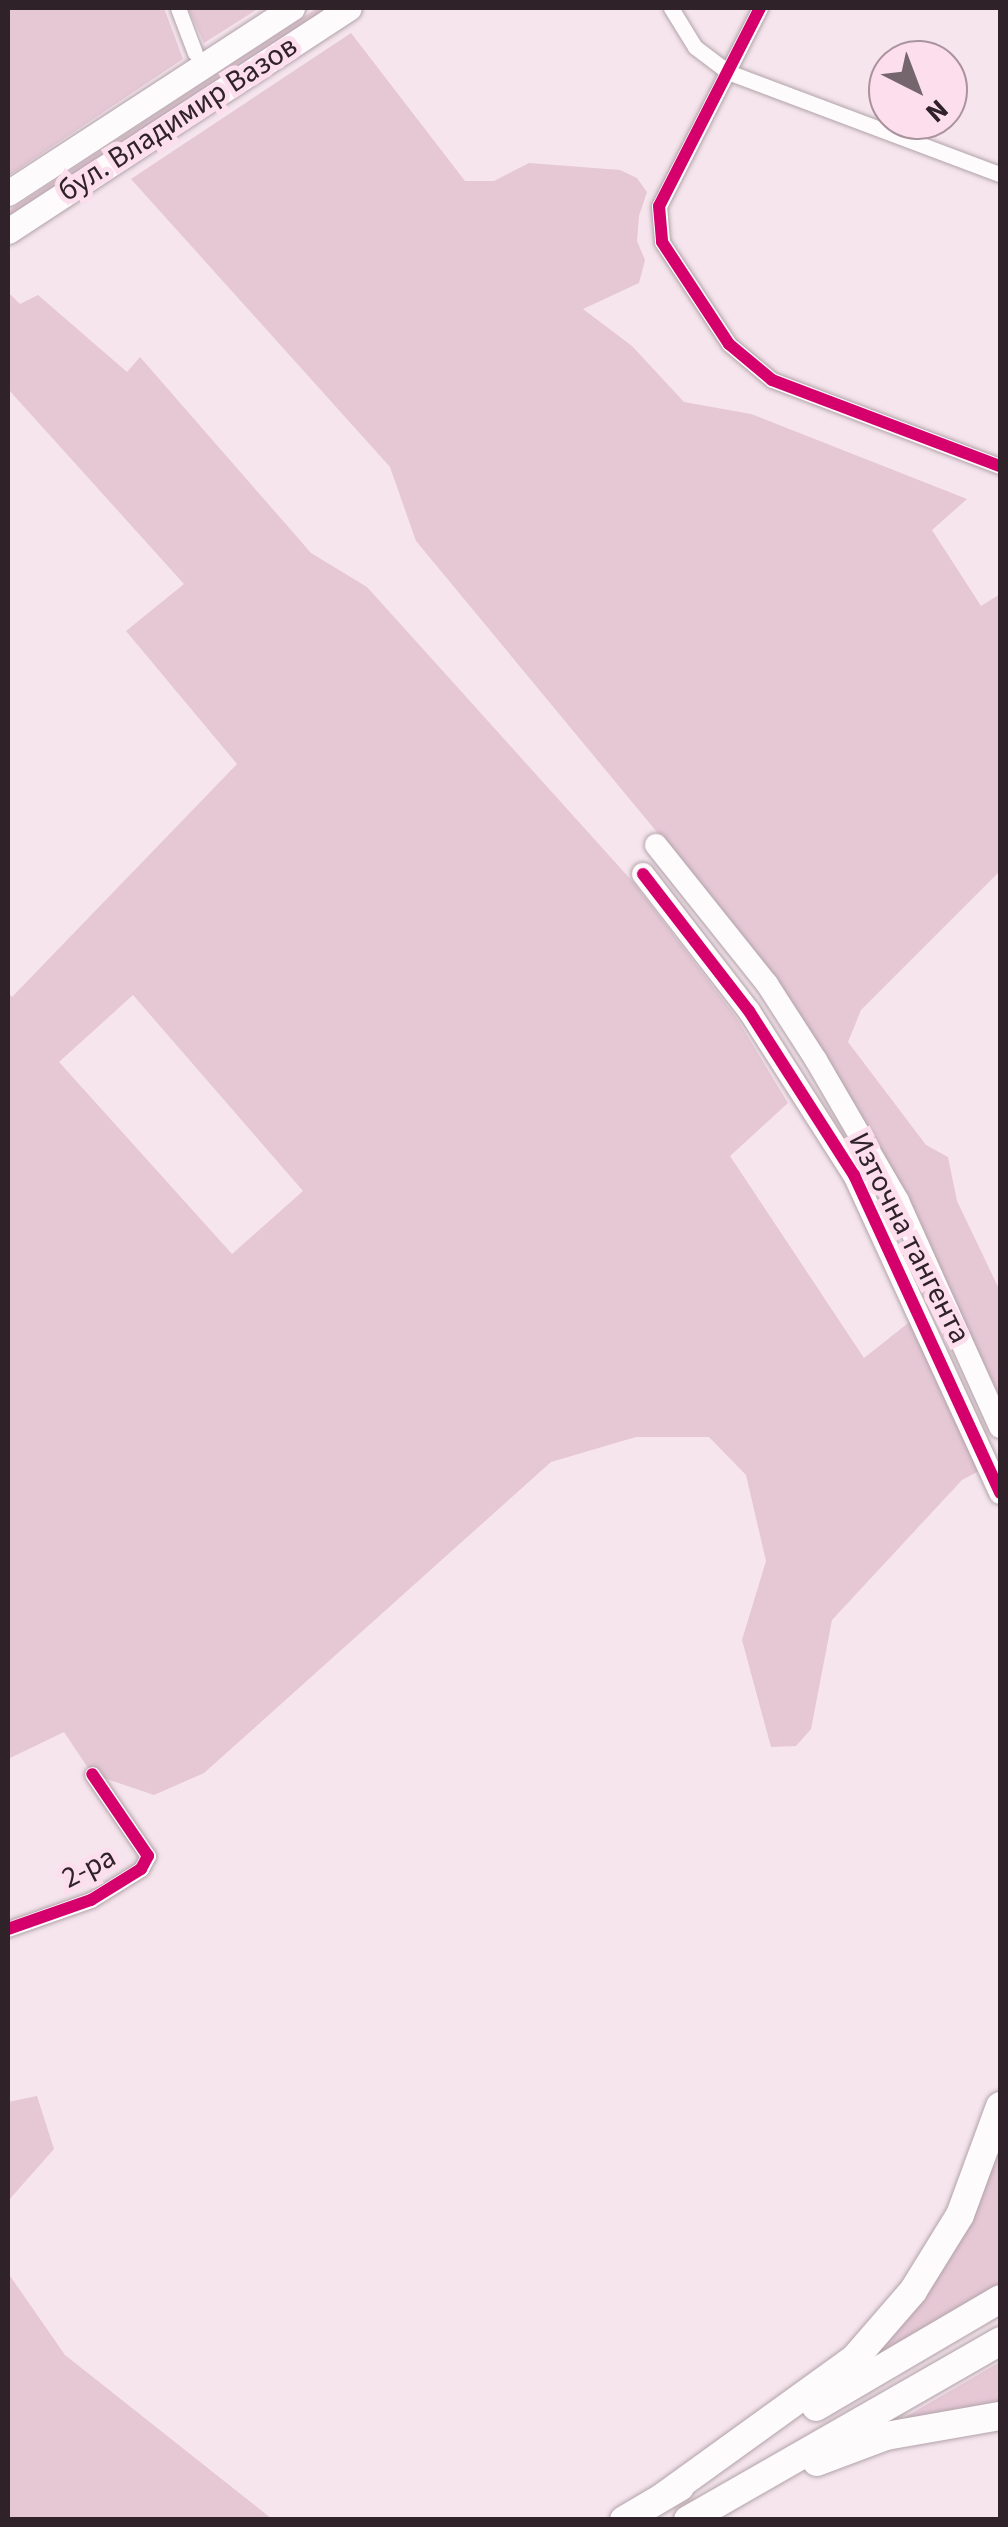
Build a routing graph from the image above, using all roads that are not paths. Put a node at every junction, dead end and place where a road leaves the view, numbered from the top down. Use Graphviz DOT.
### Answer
graph roads {
  1 [pos="178,8"];
  2 [pos="292,8"];
  3 [pos="349,8"];
  4 [pos="671,8"];
  5 [pos="760,8"];
  6 [pos="196,53"];
  7 [pos="728,72"];
  8 [pos="1000,174"];
  9 [pos="8,193"];
  10 [pos="8,231"];
  11 [pos="1000,466"];
  12 [pos="656,845"];
  13 [pos="643,874"];
  14 [pos="1000,1427"];
  15 [pos="1000,1493"];
  16 [pos="92,1774"];
  17 [pos="8,1929"];
  18 [pos="1000,2106"];
  19 [pos="1000,2300"];
  20 [pos="1000,2341"];
  21 [pos="1000,2416"];
  22 [pos="664,2496"];
  23 [pos="624,2520"];
  24 [pos="688,2520"];
  1 -- 6 [label="street"];
  2 -- 9 [label="main road, бул. Владимир Вазов"];
  3 -- 10 [label="main road, бул. Владимир Вазов"];
  4 -- 7 [label="street"];
  5 -- 7 [label="street"];
  7 -- 8 [label="street"];
  7 -- 11 [label="street"];
  12 -- 14 [label="street, Източна тангента"];
  13 -- 15 [label="street, Източна тангента"];
  16 -- 17 [label="street, 2-ра"];
  18 -- 22 [label="highway"];
  19 -- 22 [label="highway"];
  20 -- 24 [label="highway"];
  21 -- 24 [label="highway"];
  22 -- 23 [label="highway"];
}
